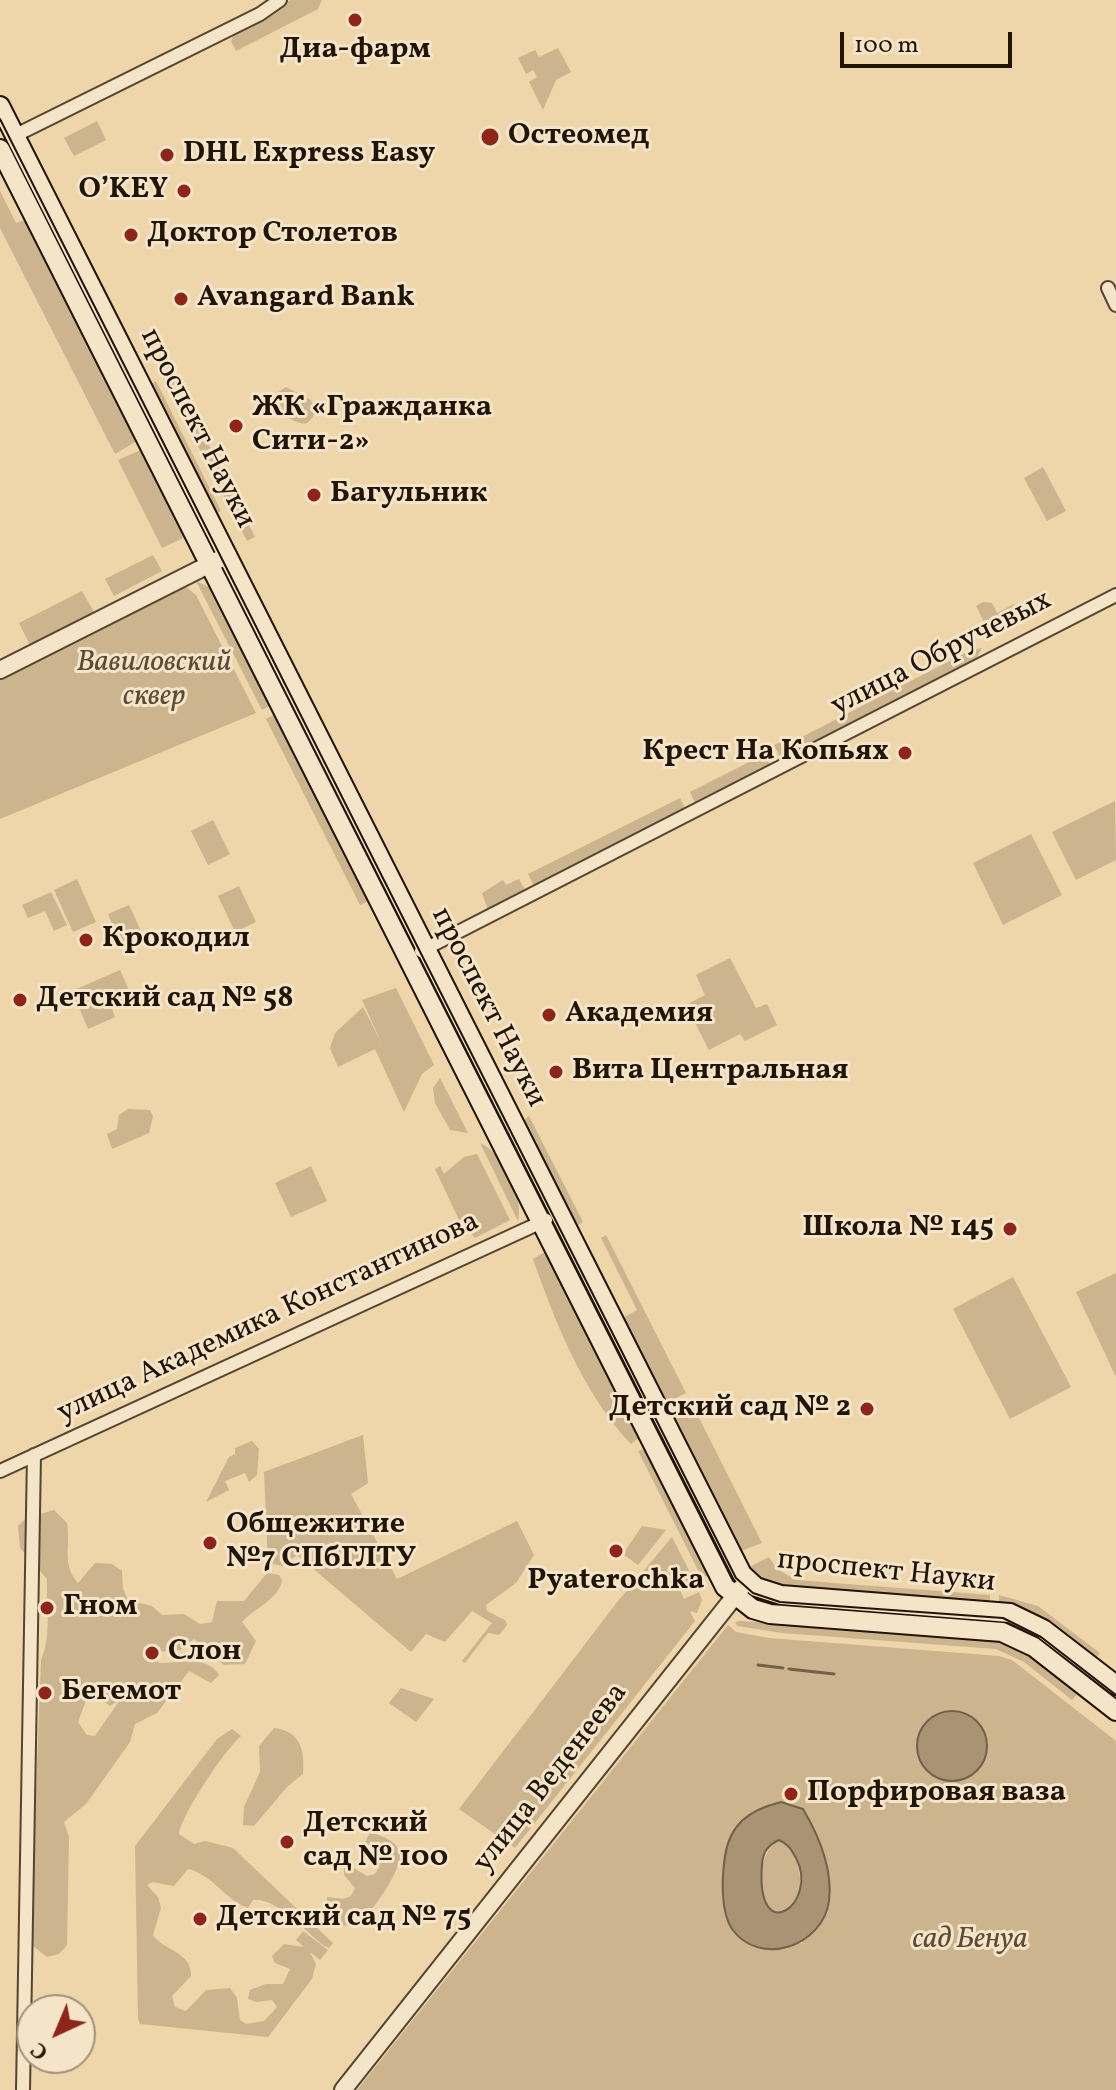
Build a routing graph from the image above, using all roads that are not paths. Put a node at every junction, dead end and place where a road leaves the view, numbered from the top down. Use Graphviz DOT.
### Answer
graph roads {
  1 [pos="280,0"];
  2 [pos="0,106"];
  3 [pos="14,136"];
  4 [pos="0,149"];
  5 [pos="1108,288"];
  6 [pos="1116,305"];
  7 [pos="228,555"];
  8 [pos="209,564"];
  9 [pos="1116,595"];
  10 [pos="0,670"];
  11 [pos="426,949"];
  12 [pos="407,958"];
  13 [pos="559,1214"];
  14 [pos="541,1223"];
  15 [pos="34,1455"];
  16 [pos="0,1471"];
  17 [pos="748,1581"];
  18 [pos="734,1597"];
  19 [pos="1116,1685"];
  20 [pos="1116,1711"];
  21 [pos="23,2090"];
  22 [pos="343,2090"];
  1 -- 3 [label="street"];
  2 -- 3 [label="main road, проспект Науки"];
  3 -- 7 [label="main road, проспект Науки"];
  4 -- 8 [label="main road, проспект Науки"];
  5 -- 6 [label="street"];
  7 -- 8 [label="street"];
  7 -- 11 [label="main road, проспект Науки"];
  8 -- 10 [label="street"];
  8 -- 12 [label="main road, проспект Науки"];
  9 -- 11 [label="street, улица Обручевых"];
  11 -- 12 [label="street, улица Обручевых"];
  11 -- 13 [label="main road, проспект Науки"];
  12 -- 14 [label="main road, проспект Науки"];
  13 -- 14 [label="street, улица Академика Константинова"];
  13 -- 17 [label="main road, проспект Науки"];
  14 -- 15 [label="street, улица Академика Константинова"];
  14 -- 18 [label="main road, проспект Науки"];
  15 -- 16 [label="street, улица Академика Константинова"];
  15 -- 21 [label="street"];
  17 -- 18 [label="street, улица Веденеева"];
  17 -- 19 [label="main road, проспект Науки"];
  18 -- 20 [label="main road, проспект Науки"];
  18 -- 22 [label="street, улица Веденеева"];
}
